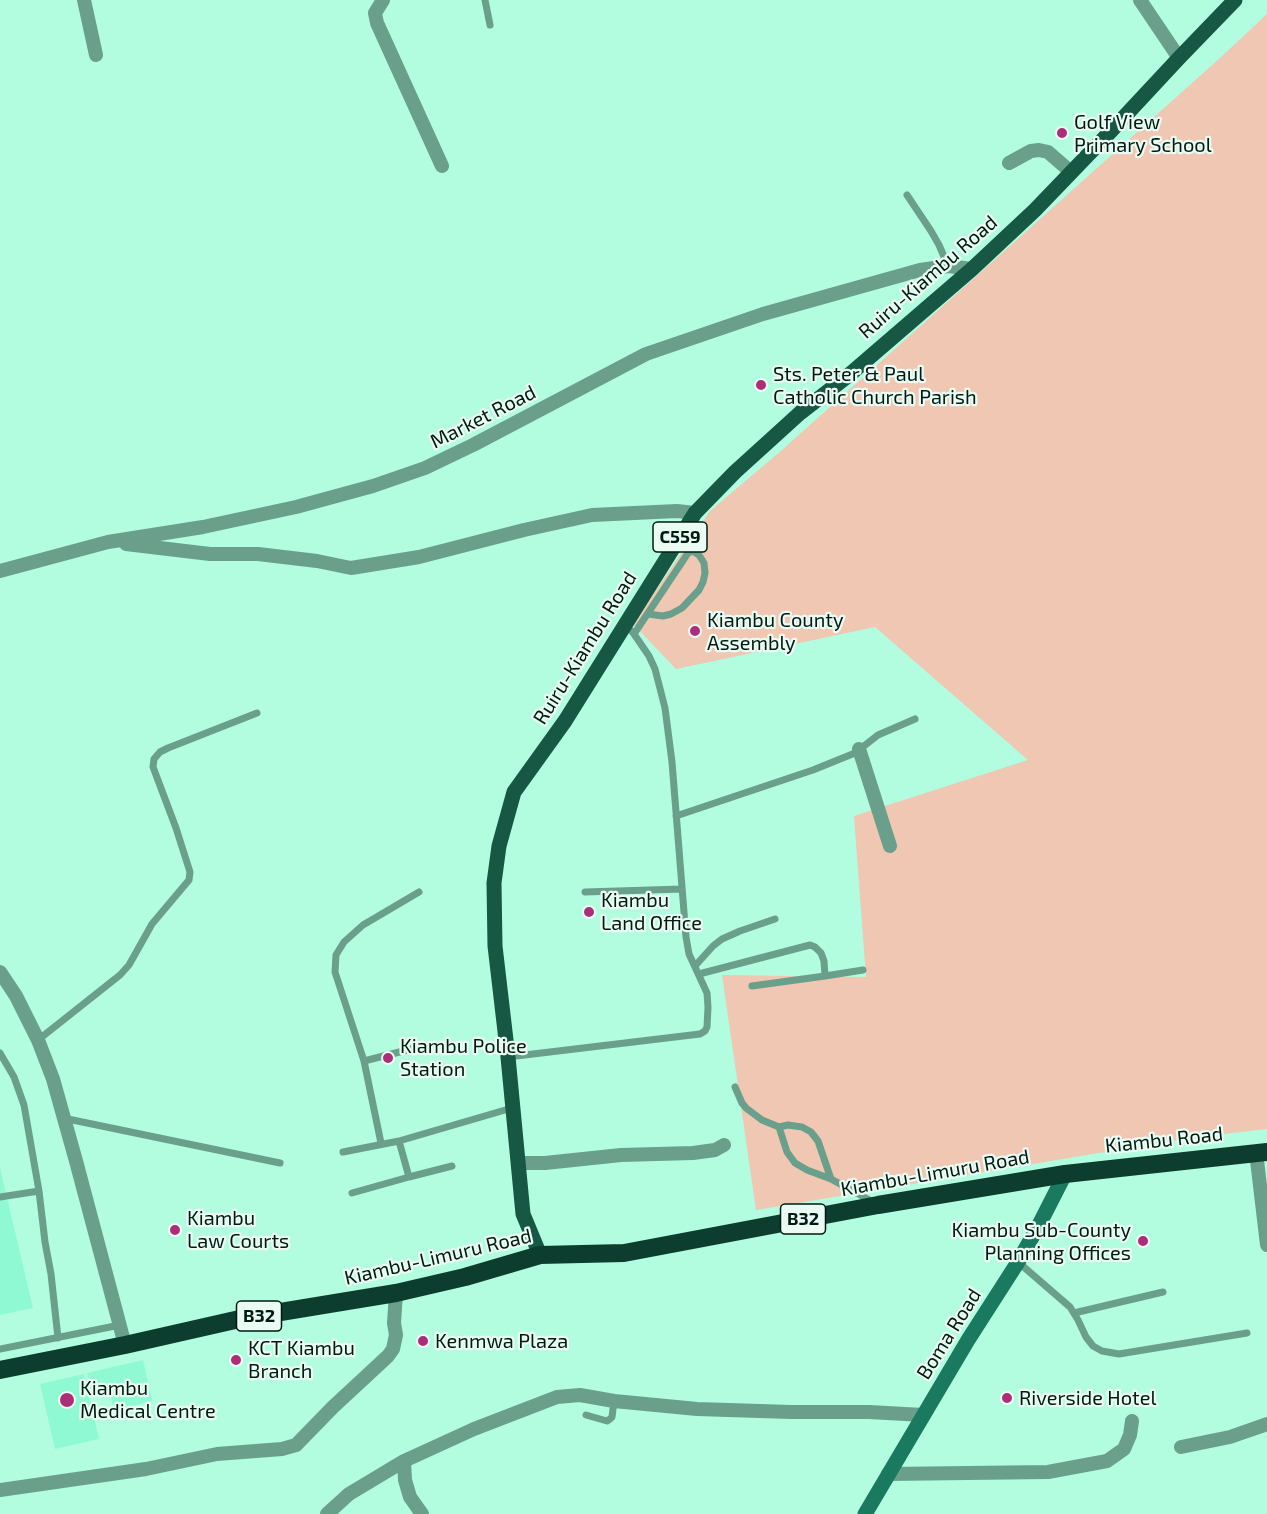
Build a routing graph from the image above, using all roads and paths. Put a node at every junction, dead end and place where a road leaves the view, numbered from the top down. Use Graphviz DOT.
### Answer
graph roads {
  1 [pos="84,0"];
  2 [pos="383,0"];
  3 [pos="485,0"];
  4 [pos="1140,0"];
  5 [pos="1235,0"];
  6 [pos="490,25"];
  7 [pos="96,55"];
  8 [pos="1179,58"];
  9 [pos="1009,163"];
  10 [pos="442,166"];
  11 [pos="1071,172"];
  12 [pos="907,195"];
  13 [pos="948,266"];
  14 [pos="972,269"];
  15 [pos="695,513"];
  16 [pos="108,542"];
  17 [pos="0,571"];
  18 [pos="648,614"];
  19 [pos="630,629"];
  20 [pos="257,712"];
  21 [pos="915,719"];
  22 [pos="859,749"];
  23 [pos="676,816"];
  24 [pos="890,846"];
  25 [pos="682,889"];
  26 [pos="419,892"];
  27 [pos="585,892"];
  28 [pos="775,919"];
  29 [pos="695,966"];
  30 [pos="863,970"];
  31 [pos="0,972"];
  32 [pos="699,974"];
  33 [pos="825,976"];
  34 [pos="752,986"];
  35 [pos="38,1040"];
  36 [pos="419,1047"];
  37 [pos="0,1053"];
  38 [pos="507,1057"];
  39 [pos="364,1061"];
  40 [pos="735,1087"];
  41 [pos="512,1108"];
  42 [pos="63,1118"];
  43 [pos="780,1127"];
  44 [pos="399,1141"];
  45 [pos="381,1143"];
  46 [pos="724,1144"];
  47 [pos="344,1152"];
  48 [pos="1261,1152"];
  49 [pos="280,1163"];
  50 [pos="518,1163"];
  51 [pos="452,1166"];
  52 [pos="1065,1174"];
  53 [pos="409,1177"];
  54 [pos="831,1179"];
  55 [pos="39,1191"];
  56 [pos="352,1193"];
  57 [pos="0,1197"];
  58 [pos="878,1205"];
  59 [pos="1267,1239"];
  60 [pos="540,1255"];
  61 [pos="1018,1262"];
  62 [pos="1163,1292"];
  63 [pos="396,1293"];
  64 [pos="1074,1313"];
  65 [pos="120,1325"];
  66 [pos="1247,1333"];
  67 [pos="58,1338"];
  68 [pos="124,1345"];
  69 [pos="0,1349"];
  70 [pos="0,1370"];
  71 [pos="614,1401"];
  72 [pos="586,1415"];
  73 [pos="923,1415"];
  74 [pos="1132,1421"];
  75 [pos="1267,1424"];
  76 [pos="1181,1447"];
  77 [pos="404,1461"];
  78 [pos="888,1474"];
  79 [pos="0,1490"];
  80 [pos="327,1514"];
  81 [pos="422,1514"];
  82 [pos="865,1514"];
  1 -- 7 [label="street"];
  2 -- 10 [label="street"];
  3 -- 6 [label="lane"];
  4 -- 8 [label="street"];
  5 -- 8 [label="main road, Ruiru-Kiambu Road / C559"];
  8 -- 11 [label="main road, Ruiru-Kiambu Road / C559"];
  9 -- 11 [label="street"];
  11 -- 14 [label="main road, Ruiru-Kiambu Road / C559"];
  12 -- 13 [label="lane"];
  13 -- 14 [label="street, Market Road"];
  13 -- 16 [label="street, Market Road"];
  14 -- 15 [label="main road, Ruiru-Kiambu Road / C559"];
  15 -- 16 [label="street"];
  15 -- 19 [label="main road, Ruiru-Kiambu Road / C559"];
  16 -- 17 [label="street, Market Road"];
  18 -- 18 [label="lane"];
  18 -- 19 [label="lane"];
  19 -- 23 [label="lane"];
  19 -- 38 [label="main road, Ruiru-Kiambu Road / C559"];
  20 -- 35 [label="lane"];
  21 -- 22 [label="lane"];
  22 -- 23 [label="lane"];
  22 -- 24 [label="street"];
  23 -- 25 [label="lane"];
  25 -- 27 [label="lane"];
  25 -- 29 [label="lane"];
  26 -- 39 [label="lane"];
  28 -- 29 [label="lane"];
  29 -- 32 [label="lane"];
  30 -- 33 [label="lane"];
  31 -- 35 [label="street"];
  32 -- 33 [label="lane"];
  32 -- 38 [label="lane"];
  33 -- 34 [label="lane"];
  35 -- 42 [label="street"];
  36 -- 39 [label="lane"];
  37 -- 55 [label="lane"];
  38 -- 41 [label="main road, Ruiru-Kiambu Road / C559"];
  39 -- 45 [label="lane"];
  40 -- 43 [label="lane"];
  41 -- 44 [label="lane"];
  41 -- 50 [label="main road, Ruiru-Kiambu Road / C559"];
  42 -- 49 [label="lane"];
  42 -- 65 [label="street"];
  43 -- 54 [label="lane"];
  43 -- 54 [label="lane"];
  44 -- 45 [label="lane"];
  44 -- 53 [label="lane"];
  45 -- 47 [label="lane"];
  46 -- 50 [label="street"];
  48 -- 52 [label="highway, Kiambu Road / B32"];
  48 -- 59 [label="street"];
  50 -- 60 [label="main road, Ruiru-Kiambu Road / C559"];
  51 -- 53 [label="lane"];
  52 -- 58 [label="highway, Kiambu-Limuru Road / B32"];
  52 -- 61 [label="main road, Boma Road"];
  53 -- 56 [label="lane"];
  54 -- 58 [label="lane"];
  55 -- 57 [label="lane"];
  55 -- 67 [label="lane"];
  58 -- 60 [label="highway, Kiambu-Limuru Road / B32"];
  60 -- 63 [label="highway, Kiambu-Limuru Road / B32"];
  61 -- 64 [label="lane"];
  61 -- 73 [label="main road, Boma Road"];
  62 -- 64 [label="lane"];
  63 -- 68 [label="highway, Kiambu-Limuru Road / B32"];
  63 -- 79 [label="street"];
  64 -- 66 [label="lane"];
  65 -- 67 [label="lane"];
  65 -- 68 [label="street"];
  67 -- 69 [label="lane"];
  68 -- 70 [label="highway, Kiambu-Limuru Road / B32"];
  71 -- 72 [label="lane"];
  71 -- 73 [label="street"];
  71 -- 77 [label="street"];
  73 -- 78 [label="main road, Boma Road"];
  74 -- 78 [label="street"];
  75 -- 76 [label="street"];
  77 -- 80 [label="street"];
  77 -- 81 [label="street"];
  78 -- 82 [label="main road, Boma Road"];
}
